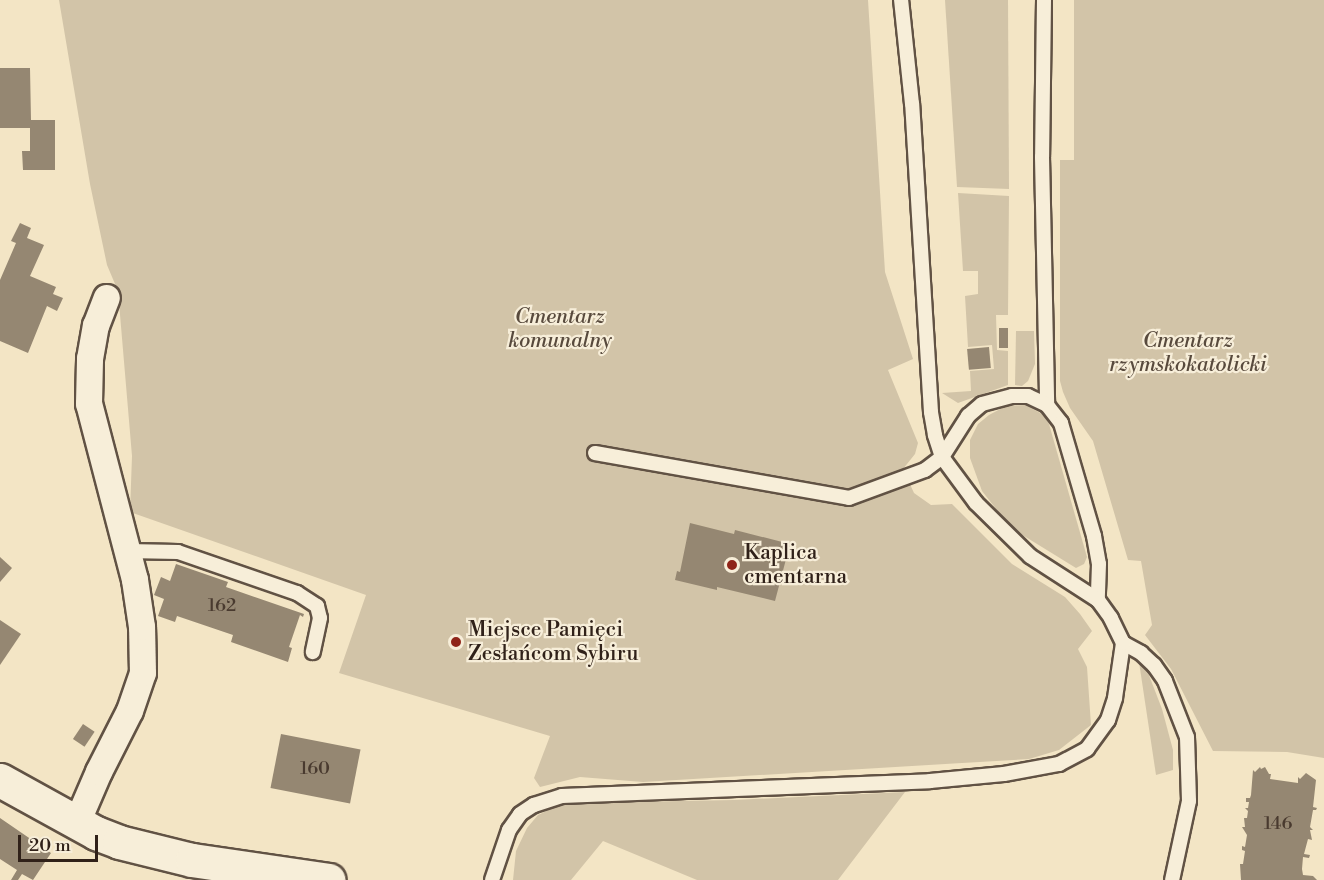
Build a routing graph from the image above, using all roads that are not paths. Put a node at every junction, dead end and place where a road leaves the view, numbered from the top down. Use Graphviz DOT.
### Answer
graph roads {
  1 [pos="901,0"];
  2 [pos="1044,0"];
  3 [pos="107,298"];
  4 [pos="1047,405"];
  5 [pos="595,453"];
  6 [pos="942,457"];
  7 [pos="127,551"];
  8 [pos="1098,600"];
  9 [pos="1123,643"];
  10 [pos="313,652"];
  11 [pos="0,780"];
  12 [pos="77,824"];
  13 [pos="329,880"];
  14 [pos="492,880"];
  15 [pos="1172,880"];
  1 -- 6 [label="lane"];
  2 -- 4 [label="lane"];
  3 -- 7 [label="street"];
  4 -- 6 [label="lane"];
  4 -- 8 [label="lane"];
  5 -- 6 [label="lane"];
  6 -- 8 [label="lane"];
  7 -- 10 [label="lane"];
  7 -- 12 [label="street"];
  8 -- 9 [label="lane"];
  9 -- 14 [label="lane"];
  9 -- 15 [label="lane"];
  11 -- 12 [label="street"];
  12 -- 13 [label="street"];
}
